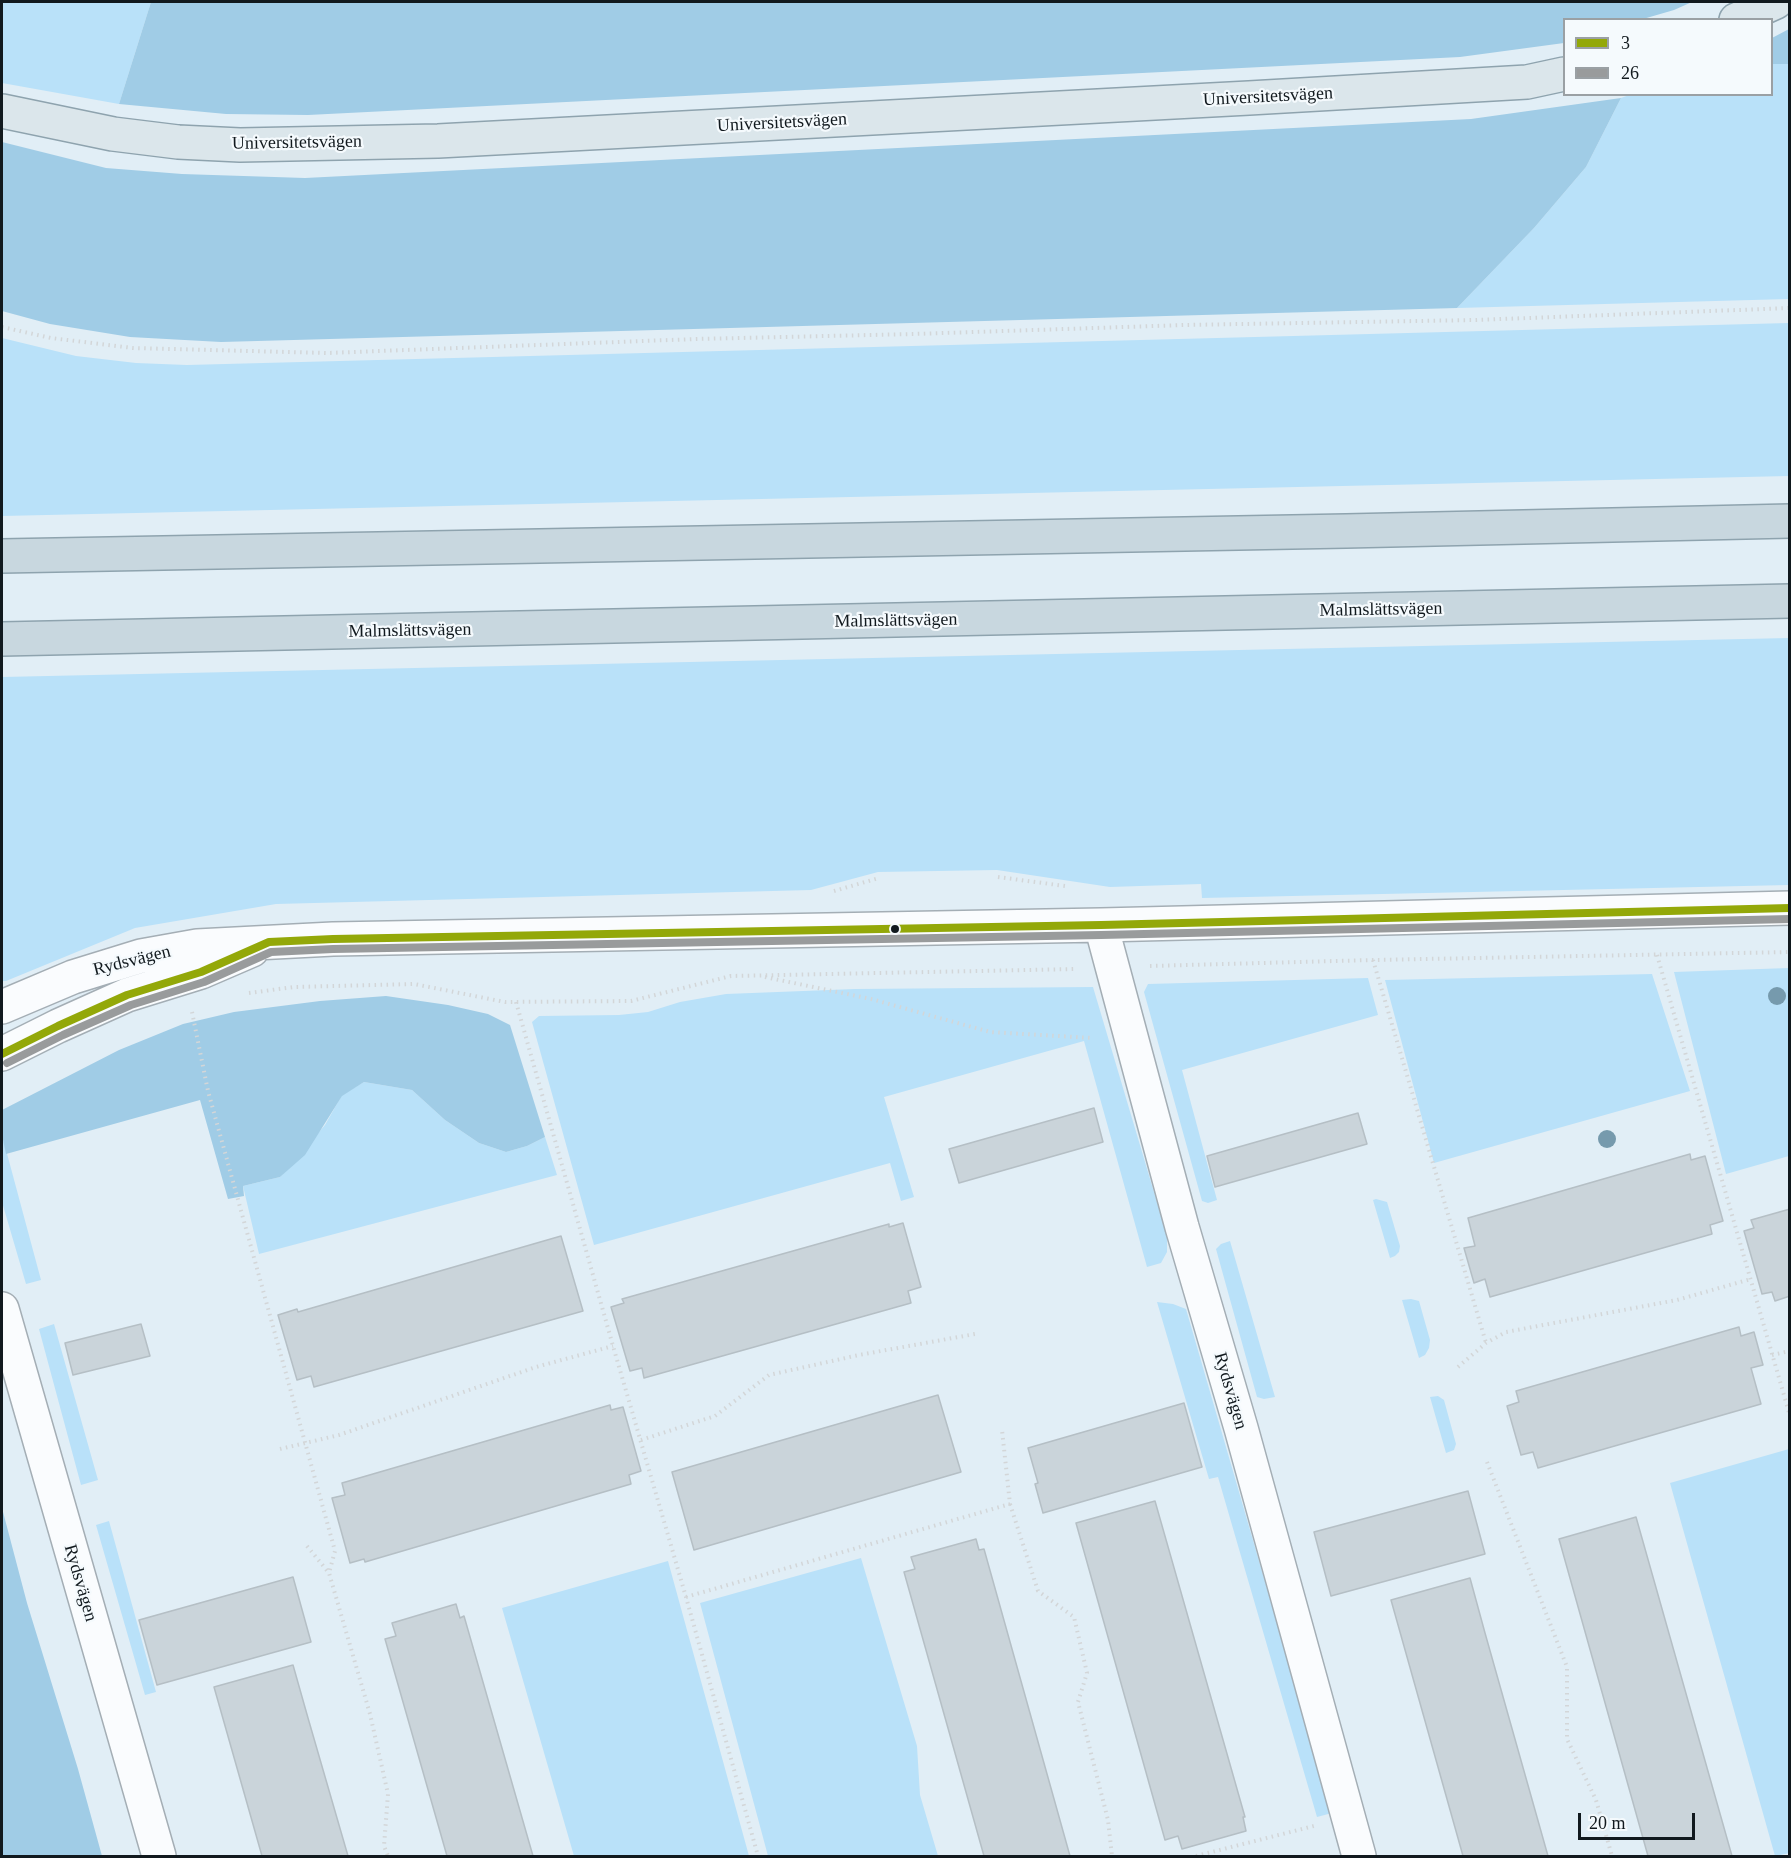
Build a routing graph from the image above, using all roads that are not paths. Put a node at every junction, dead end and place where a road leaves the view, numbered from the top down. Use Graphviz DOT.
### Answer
graph roads {
  1 [pos="1776,2"];
  2 [pos="1740,18"];
  3 [pos="1563,74"];
  4 [pos="2,111"];
  5 [pos="1790,520"];
  6 [pos="2,556"];
  7 [pos="1790,601"];
  8 [pos="2,639"];
  9 [pos="1790,908"];
  10 [pos="1101,926"];
  11 [pos="269,942"];
  12 [pos="2,1007"];
  13 [pos="2,1054"];
  14 [pos="2,1310"];
  15 [pos="159,1857"];
  16 [pos="1359,1857"];
  1 -- 2 [label="main road"];
  3 -- 4 [label="main road, Universitetsvägen"];
  5 -- 6 [label="highway"];
  7 -- 8 [label="highway, Malmslättsvägen"];
  9 -- 10 [label="street, Rydsvägen"];
  10 -- 11 [label="street, Rydsvägen"];
  10 -- 16 [label="street, Rydsvägen"];
  11 -- 12 [label="street, Rydsvägen"];
  11 -- 13 [label="street, Rydsvägen"];
  14 -- 15 [label="street, Rydsvägen"];
}
